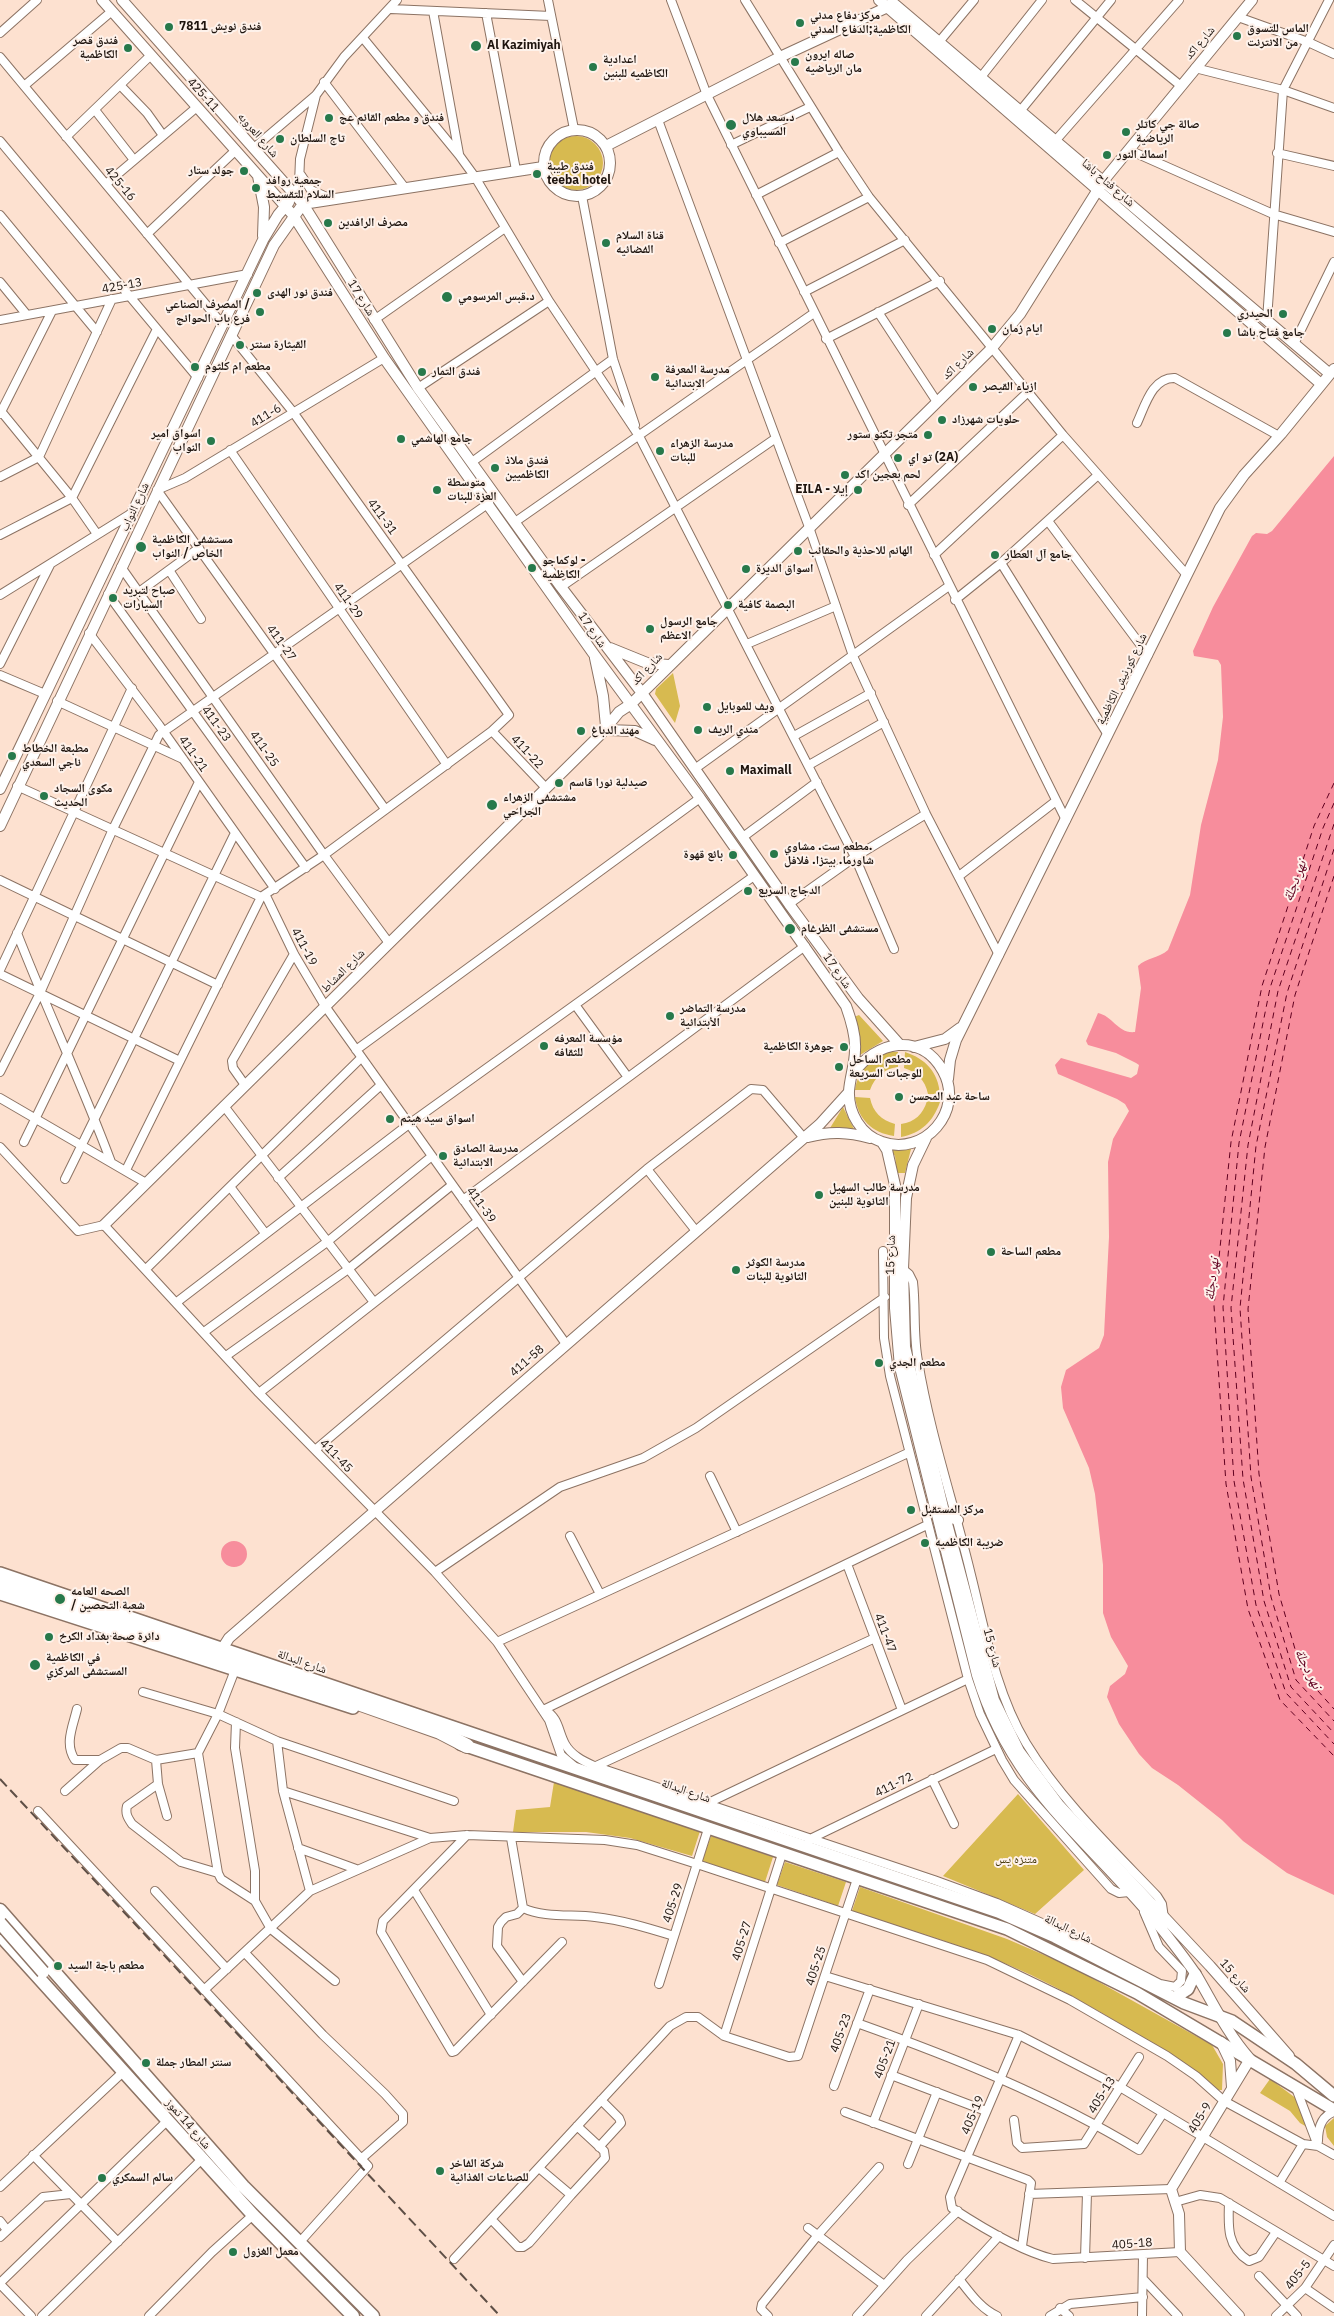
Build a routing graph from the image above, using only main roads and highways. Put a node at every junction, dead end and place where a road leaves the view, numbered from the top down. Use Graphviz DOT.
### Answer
graph roads {
  1 [pos="0,1573"];
  2 [pos="0,1583"];
  3 [pos="0,1594"];
  4 [pos="240,1667"];
  5 [pos="467,1746"];
  6 [pos="703,1807"];
  7 [pos="702,1827"];
  8 [pos="0,1910"];
  9 [pos="6,1923"];
  10 [pos="0,1935"];
  11 [pos="1195,1974"];
  12 [pos="1174,1998"];
  13 [pos="1334,2096"];
  14 [pos="157,2109"];
  15 [pos="1334,2111"];
  16 [pos="353,2316"];
  17 [pos="373,2316"];
  1 -- 6 [label="main road, شارع البدالة"];
  2 -- 4 [label="highway"];
  3 -- 4 [label="main road"];
  4 -- 5 [label="highway"];
  5 -- 7 [label="main road, شارع البدالة"];
  6 -- 7 [label="main road"];
  6 -- 12 [label="main road, شارع البدالة"];
  7 -- 15 [label="main road, شارع البدالة"];
  8 -- 9 [label="main road"];
  9 -- 10 [label="main road"];
  9 -- 14 [label="main road, bridge"];
  9 -- 17 [label="main road, شارع 14 تموز"];
  10 -- 14 [label="main road, شارع 14 تموز"];
  11 -- 12 [label="main road"];
  12 -- 13 [label="main road, شارع البدالة"];
  14 -- 16 [label="main road, شارع 14 تموز"];
}
